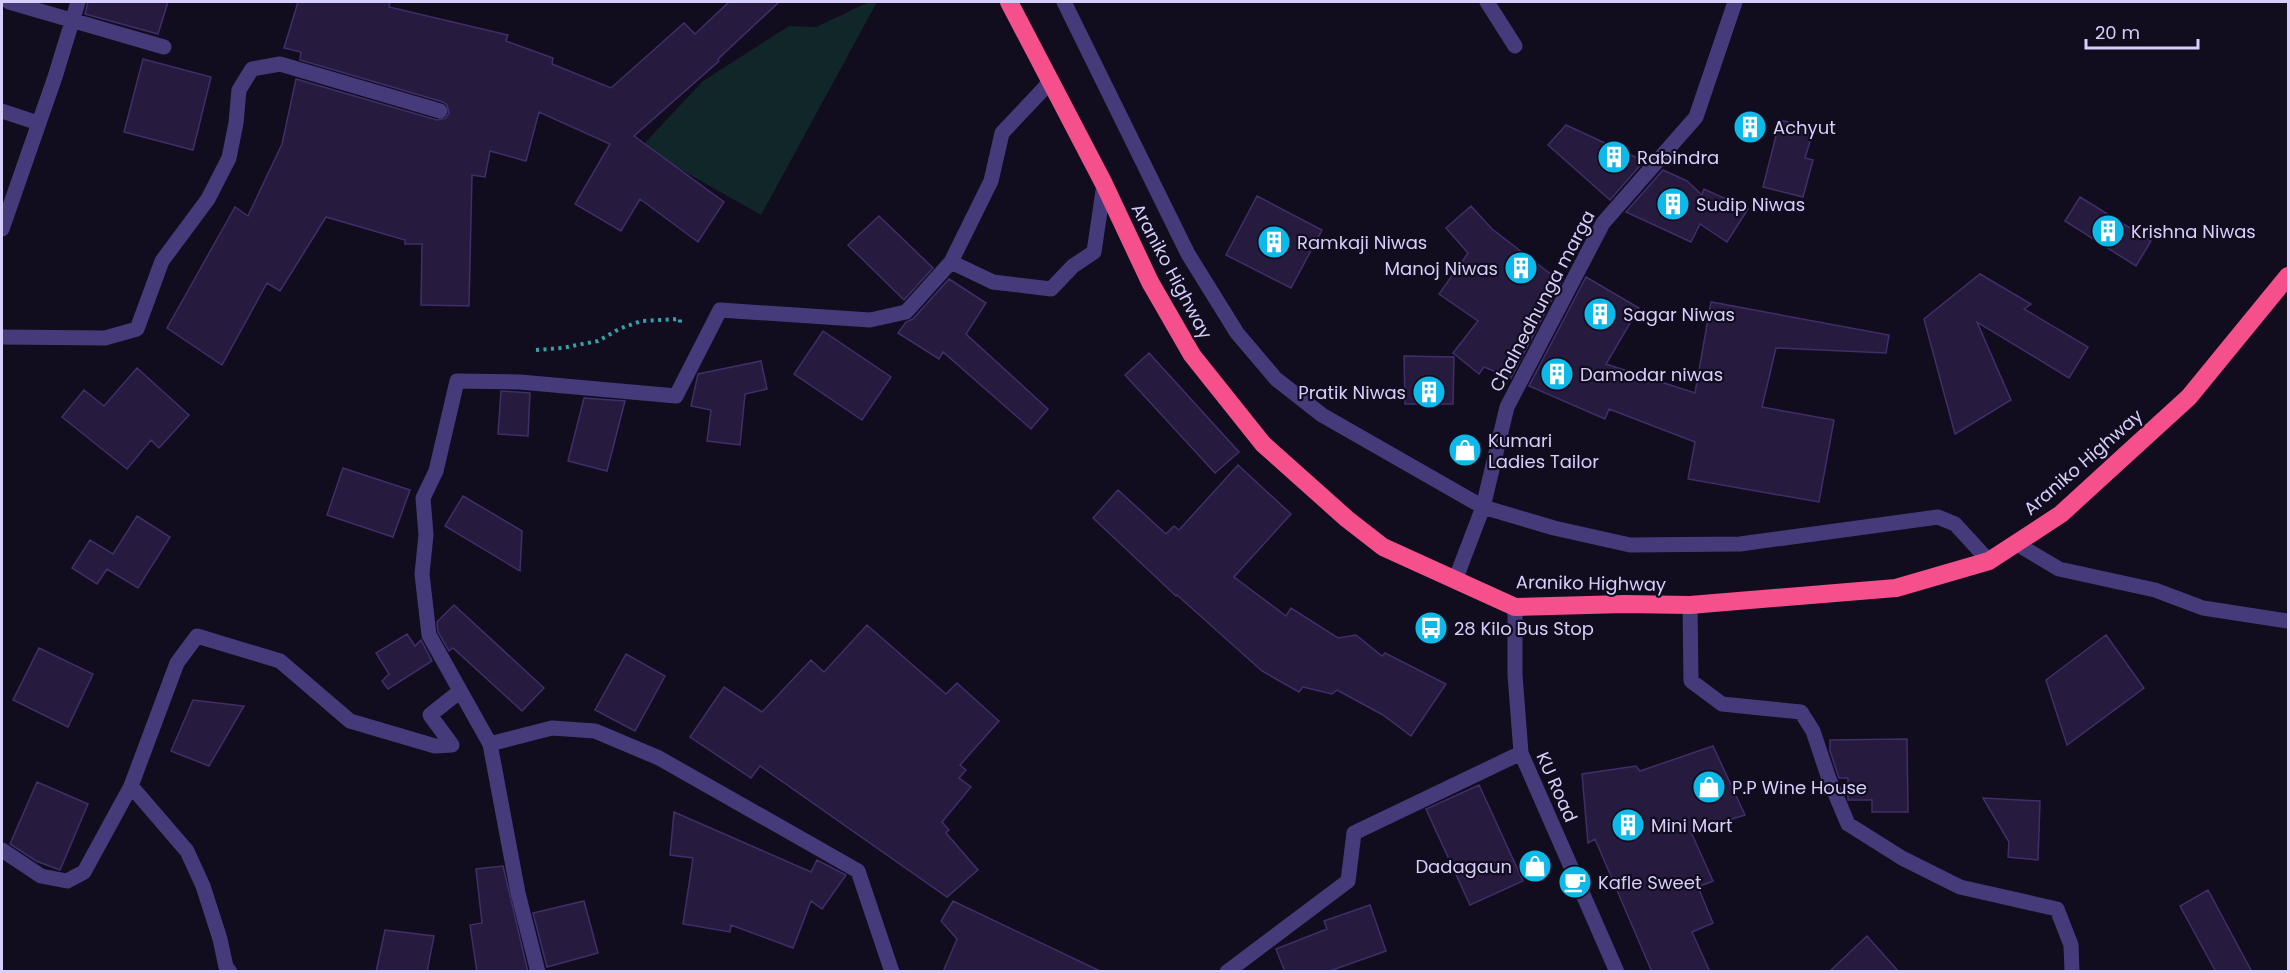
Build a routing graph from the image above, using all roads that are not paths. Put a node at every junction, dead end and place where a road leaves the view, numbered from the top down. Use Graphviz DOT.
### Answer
graph roads {
  1 [pos="9,2"];
  2 [pos="78,2"];
  3 [pos="1009,2"];
  4 [pos="1064,2"];
  5 [pos="1487,2"];
  6 [pos="1736,2"];
  7 [pos="72,22"];
  8 [pos="1515,45"];
  9 [pos="164,47"];
  10 [pos="1050,82"];
  11 [pos="2,111"];
  12 [pos="440,111"];
  13 [pos="38,123"];
  14 [pos="1104,184"];
  15 [pos="2,229"];
  16 [pos="951,262"];
  17 [pos="2289,276"];
  18 [pos="2,338"];
  19 [pos="1484,507"];
  20 [pos="2017,544"];
  21 [pos="1989,561"];
  22 [pos="1456,578"];
  23 [pos="1690,605"];
  24 [pos="1515,607"];
  25 [pos="2289,621"];
  26 [pos="459,692"];
  27 [pos="490,744"];
  28 [pos="1521,753"];
  29 [pos="131,786"];
  30 [pos="2,850"];
  31 [pos="230,972"];
  32 [pos="538,972"];
  33 [pos="892,972"];
  34 [pos="1227,972"];
  35 [pos="1617,972"];
  36 [pos="2073,972"];
  1 -- 7 [label="street"];
  2 -- 7 [label="street"];
  3 -- 10 [label="highway, Araniko Highway"];
  4 -- 19 [label="street"];
  5 -- 8 [label="street"];
  6 -- 19 [label="street, Chalnedhunga marga"];
  7 -- 9 [label="street"];
  7 -- 13 [label="street"];
  10 -- 14 [label="highway, Araniko Highway"];
  10 -- 16 [label="street"];
  11 -- 13 [label="street"];
  12 -- 18 [label="street"];
  13 -- 15 [label="street"];
  14 -- 16 [label="street"];
  14 -- 22 [label="highway, Araniko Highway"];
  16 -- 26 [label="street"];
  17 -- 20 [label="highway, Araniko Highway"];
  19 -- 21 [label="street"];
  19 -- 22 [label="street, Chalnedhunga marga"];
  20 -- 21 [label="highway, Araniko Highway"];
  20 -- 25 [label="street"];
  21 -- 23 [label="highway, Araniko Highway"];
  22 -- 24 [label="highway, Araniko Highway"];
  23 -- 24 [label="highway, Araniko Highway"];
  23 -- 36 [label="street"];
  24 -- 28 [label="street, KU Road"];
  26 -- 27 [label="street"];
  26 -- 29 [label="street"];
  27 -- 32 [label="street"];
  27 -- 33 [label="street"];
  28 -- 34 [label="street"];
  28 -- 35 [label="street, KU Road"];
  29 -- 30 [label="street"];
  29 -- 31 [label="street"];
}
